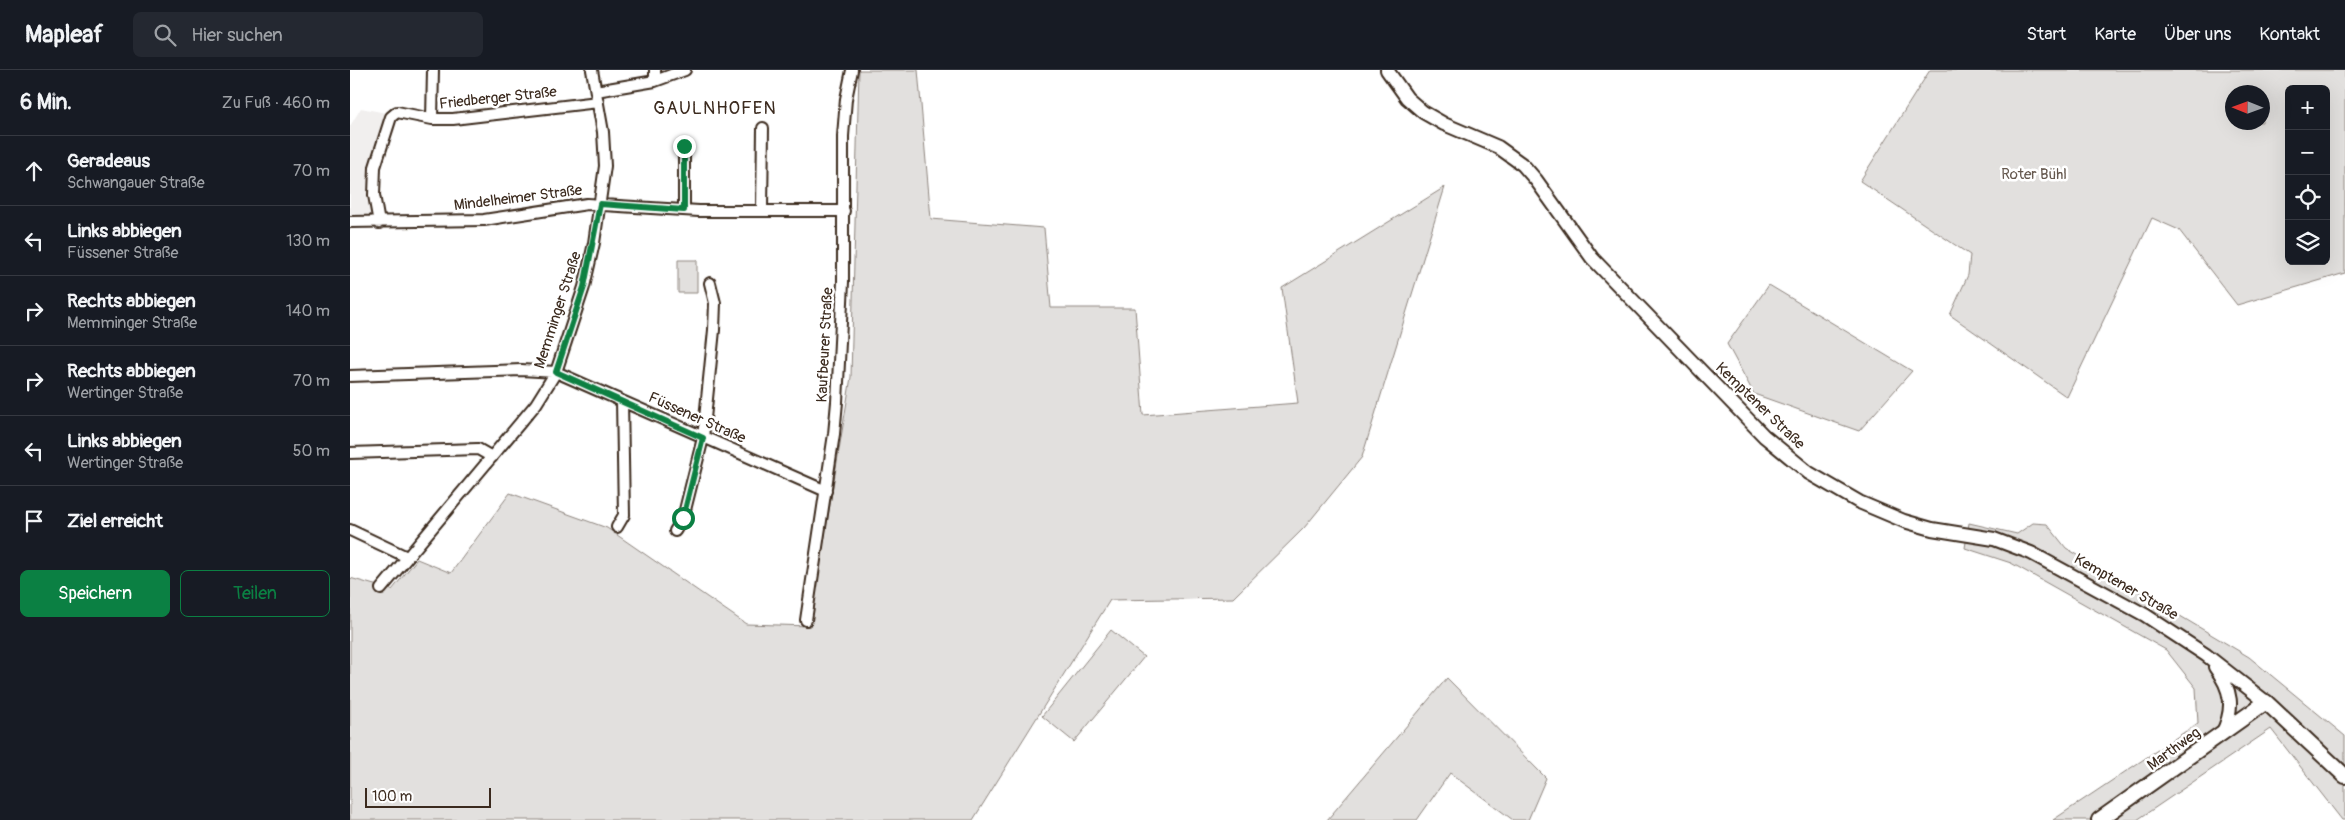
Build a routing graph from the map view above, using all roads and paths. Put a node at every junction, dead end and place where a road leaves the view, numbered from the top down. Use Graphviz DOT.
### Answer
graph roads {
  1 [pos="433,70"];
  2 [pos="592,70"];
  3 [pos="685,70"];
  4 [pos="852,70"];
  5 [pos="1387,70"];
  6 [pos="655,75"];
  7 [pos="596,91"];
  8 [pos="598,102"];
  9 [pos="432,119"];
  10 [pos="763,128"];
  11 [pos="684,146"];
  12 [pos="600,204"];
  13 [pos="684,210"];
  14 [pos="762,210"];
  15 [pos="844,211"];
  16 [pos="350,222"];
  17 [pos="379,223"];
  18 [pos="710,282"];
  19 [pos="556,372"];
  20 [pos="350,376"];
  21 [pos="622,401"];
  22 [pos="703,438"];
  23 [pos="350,453"];
  24 [pos="492,457"];
  25 [pos="826,491"];
  26 [pos="617,527"];
  27 [pos="350,530"];
  28 [pos="675,531"];
  29 [pos="407,557"];
  30 [pos="381,589"];
  31 [pos="806,620"];
  32 [pos="2206,655"];
  33 [pos="2266,702"];
  34 [pos="2222,734"];
  35 [pos="2345,776"];
  36 [pos="2099,820"];
  1 -- 9 [label="street"];
  2 -- 7 [label="street, Memminger Straße"];
  3 -- 6 [label="street"];
  4 -- 15 [label="street, Kaufbeurer Straße"];
  5 -- 32 [label="street, Kemptener Straße"];
  6 -- 7 [label="street"];
  7 -- 8 [label="street, Memminger Straße"];
  8 -- 9 [label="street, Friedberger Straße"];
  8 -- 12 [label="street, Memminger Straße"];
  9 -- 17 [label="street, Friedberger Straße"];
  10 -- 14 [label="street"];
  11 -- 13 [label="street"];
  12 -- 13 [label="street, Mindelheimer Straße"];
  12 -- 17 [label="street, Mindelheimer Straße"];
  12 -- 19 [label="street, Memminger Straße"];
  13 -- 14 [label="street, Mindelheimer Straße"];
  14 -- 15 [label="street, Mindelheimer Straße"];
  15 -- 25 [label="street, Kaufbeurer Straße"];
  16 -- 17 [label="street, Mindelheimer Straße"];
  18 -- 22 [label="street"];
  19 -- 20 [label="street"];
  19 -- 21 [label="street, Füssener Straße"];
  19 -- 24 [label="street, Memminger Straße"];
  21 -- 22 [label="street, Füssener Straße"];
  21 -- 26 [label="street"];
  22 -- 25 [label="street, Füssener Straße"];
  22 -- 28 [label="street"];
  23 -- 24 [label="street"];
  24 -- 29 [label="street, Memminger Straße"];
  25 -- 31 [label="street, Kaufbeurer Straße"];
  27 -- 29 [label="street"];
  29 -- 30 [label="street, Memminger Straße"];
  32 -- 33 [label="street, Kemptener Straße"];
  32 -- 34 [label="street"];
  33 -- 34 [label="main road, Marthweg"];
  33 -- 35 [label="main road"];
  34 -- 36 [label="main road, Marthweg"];
}
